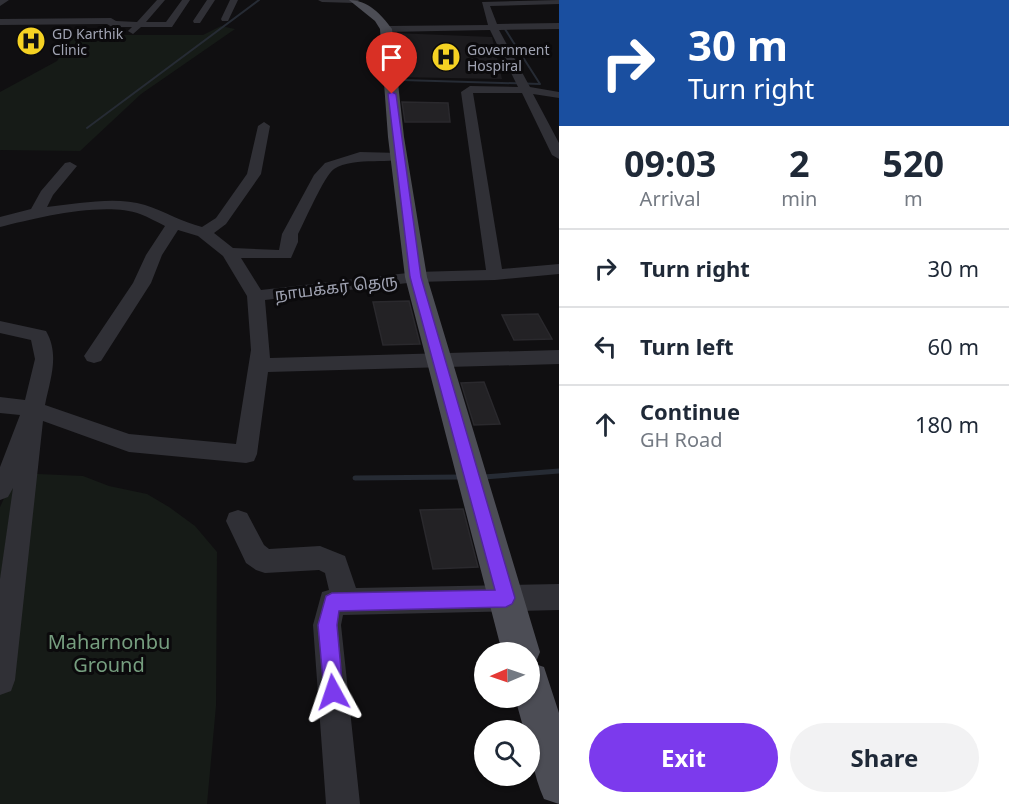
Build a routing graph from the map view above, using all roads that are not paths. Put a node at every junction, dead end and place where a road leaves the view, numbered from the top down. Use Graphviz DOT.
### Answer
graph roads {
  1 [pos="5,0"];
  2 [pos="161,0"];
  3 [pos="186,0"];
  4 [pos="211,0"];
  5 [pos="234,0"];
  6 [pos="322,0"];
  7 [pos="354,1"];
  8 [pos="527,1"];
  9 [pos="559,1"];
  10 [pos="484,2"];
  11 [pos="502,2"];
  12 [pos="0,4"];
  13 [pos="225,19"];
  14 [pos="197,21"];
  15 [pos="0,22"];
  16 [pos="15,22"];
  17 [pos="138,25"];
  18 [pos="559,26"];
  19 [pos="493,27"];
  20 [pos="386,29"];
  21 [pos="0,32"];
  22 [pos="131,33"];
  23 [pos="526,90"];
  24 [pos="559,95"];
  25 [pos="264,126"];
  26 [pos="559,155"];
  27 [pos="399,157"];
  28 [pos="70,166"];
  29 [pos="37,212"];
  30 [pos="0,222"];
  31 [pos="174,225"];
  32 [pos="204,233"];
  33 [pos="229,253"];
  34 [pos="559,269"];
  35 [pos="495,275"];
  36 [pos="416,277"];
  37 [pos="256,296"];
  38 [pos="0,327"];
  39 [pos="94,356"];
  40 [pos="559,357"];
  41 [pos="438,359"];
  42 [pos="258,365"];
  43 [pos="0,405"];
  44 [pos="33,409"];
  45 [pos="0,490"];
  46 [pos="238,521"];
  47 [pos="559,597"];
  48 [pos="506,598"];
  49 [pos="346,602"];
  50 [pos="518,642"];
  51 [pos="0,680"];
  52 [pos="538,708"];
  53 [pos="559,784"];
  54 [pos="343,804"];
  1 -- 12 [label="street"];
  2 -- 17 [label="street"];
  3 -- 17 [label="street"];
  4 -- 14 [label="street"];
  5 -- 13 [label="street"];
  6 -- 7 [label="street"];
  7 -- 20 [label="main road"];
  8 -- 9 [label="street"];
  8 -- 11 [label="street"];
  10 -- 11 [label="street"];
  10 -- 19 [label="street"];
  15 -- 16 [label="street"];
  16 -- 17 [label="street"];
  16 -- 21 [label="street"];
  17 -- 22 [label="street"];
  18 -- 19 [label="street"];
  19 -- 20 [label="street"];
  19 -- 23 [label="street"];
  20 -- 27 [label="main road"];
  23 -- 24 [label="street"];
  23 -- 26 [label="street"];
  23 -- 35 [label="street"];
  25 -- 32 [label="street"];
  27 -- 33 [label="street"];
  27 -- 36 [label="main road"];
  28 -- 29 [label="street"];
  29 -- 30 [label="street"];
  29 -- 31 [label="street"];
  31 -- 32 [label="street"];
  31 -- 39 [label="street"];
  32 -- 33 [label="street"];
  33 -- 37 [label="street"];
  34 -- 35 [label="street, நாயக்கர் தெரு"];
  35 -- 36 [label="street, நாயக்கர் தெரு"];
  36 -- 37 [label="street, நாயக்கர் தெரு"];
  36 -- 41 [label="main road"];
  37 -- 42 [label="street"];
  38 -- 44 [label="street"];
  40 -- 41 [label="street"];
  41 -- 42 [label="street"];
  41 -- 48 [label="main road"];
  42 -- 44 [label="street"];
  43 -- 44 [label="street"];
  44 -- 45 [label="street"];
  44 -- 51 [label="street"];
  46 -- 49 [label="street"];
  47 -- 48 [label="street"];
  48 -- 49 [label="street"];
  48 -- 50 [label="main road"];
  49 -- 54 [label="street"];
  52 -- 53 [label="main road"];
}
